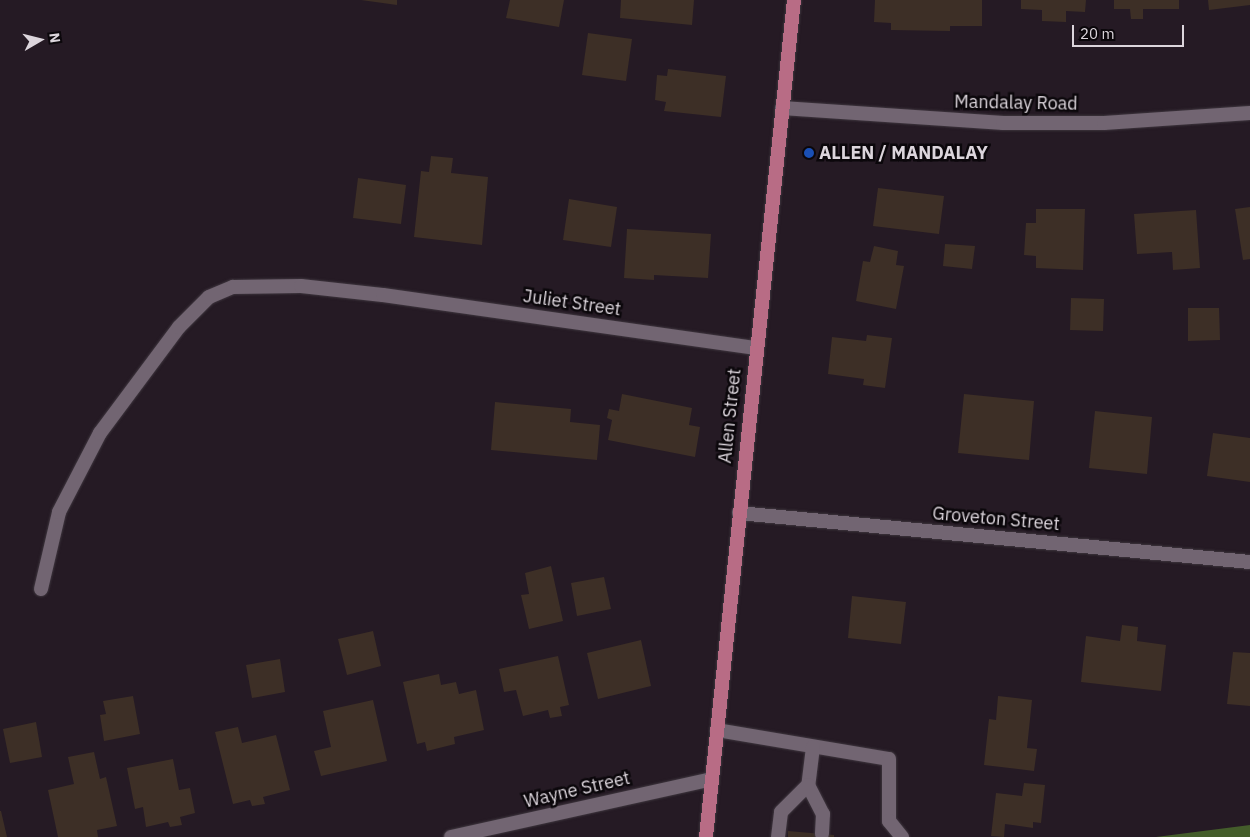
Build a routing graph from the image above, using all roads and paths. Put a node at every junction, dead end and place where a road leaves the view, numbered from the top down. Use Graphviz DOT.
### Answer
graph roads {
  1 [pos="794,0"];
  2 [pos="782,108"];
  3 [pos="1250,113"];
  4 [pos="756,348"];
  5 [pos="739,514"];
  6 [pos="1250,562"];
  7 [pos="42,589"];
  8 [pos="717,730"];
  9 [pos="813,747"];
  10 [pos="712,779"];
  11 [pos="808,785"];
  12 [pos="822,834"];
  13 [pos="451,837"];
  14 [pos="706,837"];
  15 [pos="778,837"];
  16 [pos="902,837"];
  1 -- 2 [label="main road, Allen Street"];
  2 -- 3 [label="street, Mandalay Road"];
  2 -- 4 [label="main road, Allen Street"];
  4 -- 5 [label="main road, Allen Street"];
  4 -- 7 [label="street, Juliet Street"];
  5 -- 6 [label="street, Groveton Street"];
  5 -- 8 [label="main road, Allen Street"];
  8 -- 9 [label="street"];
  8 -- 10 [label="main road, Allen Street"];
  9 -- 11 [label="street"];
  9 -- 16 [label="street"];
  10 -- 13 [label="street, Wayne Street"];
  10 -- 14 [label="main road, Allen Street"];
  11 -- 12 [label="street"];
  11 -- 15 [label="street"];
}
